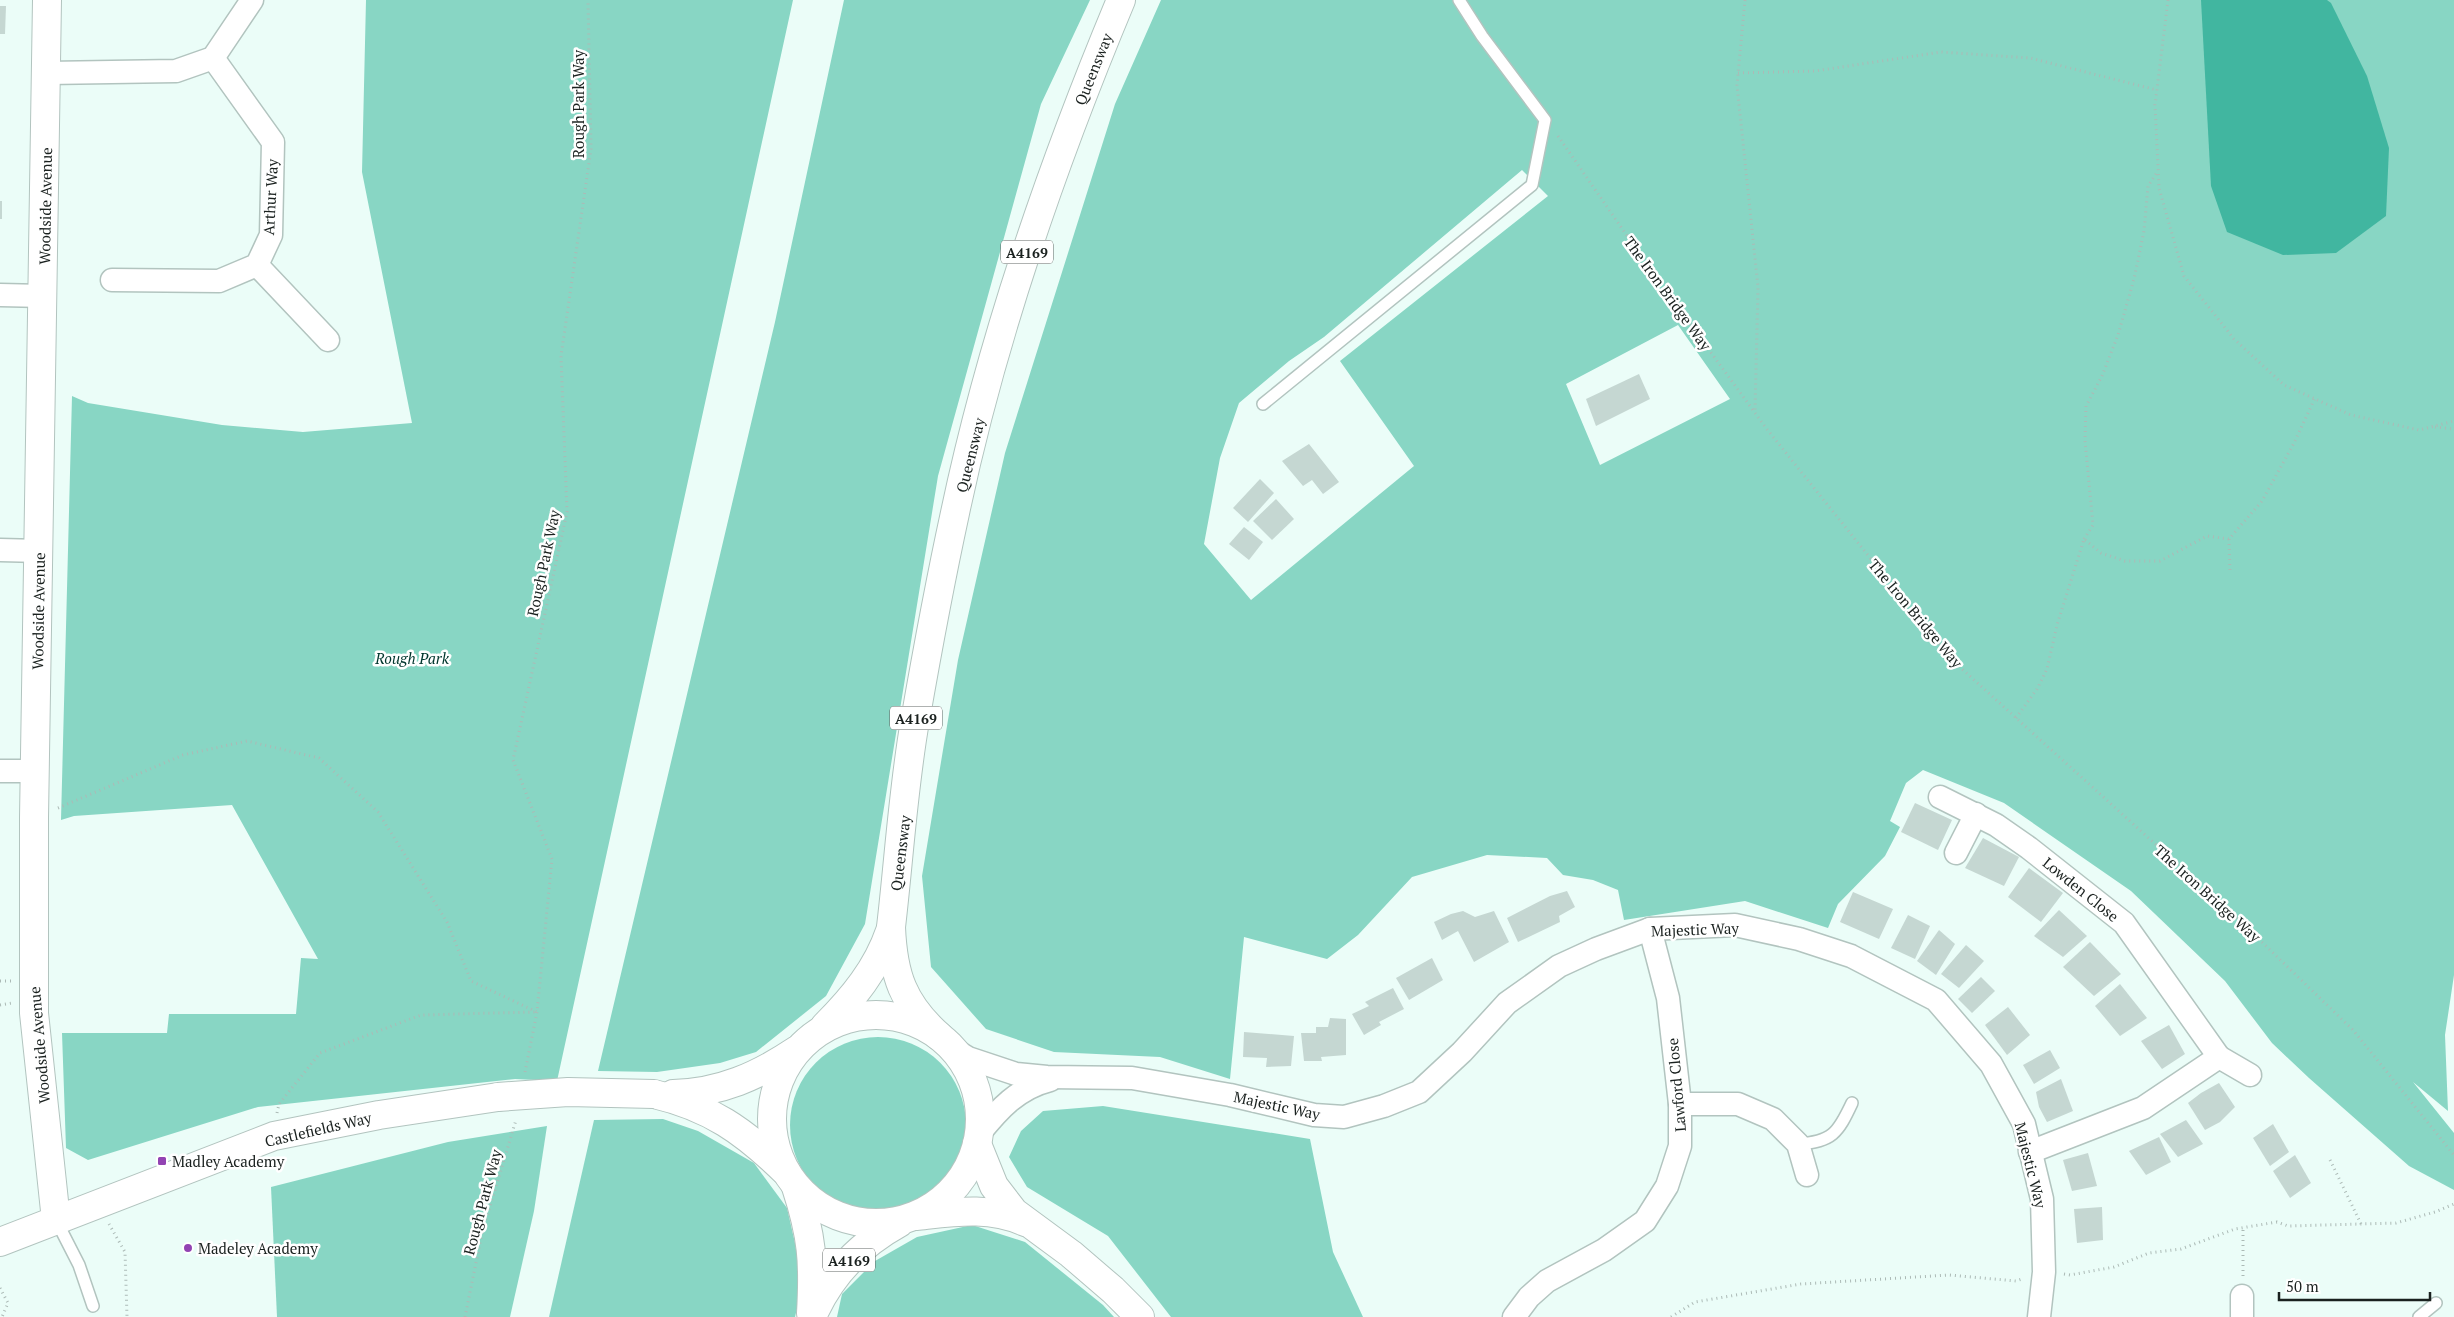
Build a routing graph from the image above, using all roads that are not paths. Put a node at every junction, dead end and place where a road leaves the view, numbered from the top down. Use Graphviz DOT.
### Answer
graph roads {
  1 [pos="47,0"];
  2 [pos="252,0"];
  3 [pos="1121,0"];
  4 [pos="1459,0"];
  5 [pos="213,58"];
  6 [pos="47,73"];
  7 [pos="258,265"];
  8 [pos="112,280"];
  9 [pos="0,295"];
  10 [pos="44,296"];
  11 [pos="328,340"];
  12 [pos="1263,404"];
  13 [pos="0,550"];
  14 [pos="40,551"];
  15 [pos="0,771"];
  16 [pos="35,771"];
  17 [pos="1940,797"];
  18 [pos="1976,814"];
  19 [pos="1956,853"];
  20 [pos="891,927"];
  21 [pos="1650,929"];
  22 [pos="820,1030"];
  23 [pos="946,1042"];
  24 [pos="797,1050"];
  25 [pos="2219,1057"];
  26 [pos="2250,1075"];
  27 [pos="1065,1077"];
  28 [pos="654,1094"];
  29 [pos="1852,1103"];
  30 [pos="1680,1104"];
  31 [pos="978,1139"];
  32 [pos="1798,1144"];
  33 [pos="2030,1152"];
  34 [pos="1807,1176"];
  35 [pos="791,1179"];
  36 [pos="910,1218"];
  37 [pos="56,1220"];
  38 [pos="1027,1223"];
  39 [pos="0,1242"];
  40 [pos="2436,1303"];
  41 [pos="93,1306"];
  42 [pos="811,1317"];
  43 [pos="1140,1317"];
  44 [pos="1514,1317"];
  45 [pos="2039,1317"];
  46 [pos="2419,1317"];
  1 -- 6 [label="main road, Woodside Avenue"];
  2 -- 5 [label="street"];
  3 -- 20 [label="main road, Queensway / A4169"];
  4 -- 12 [label="lane"];
  5 -- 6 [label="street"];
  5 -- 7 [label="street, Arthur Way"];
  6 -- 10 [label="main road, Woodside Avenue"];
  7 -- 8 [label="street"];
  7 -- 11 [label="street"];
  9 -- 10 [label="street"];
  10 -- 14 [label="main road, Woodside Avenue"];
  13 -- 14 [label="street"];
  14 -- 16 [label="main road, Woodside Avenue"];
  15 -- 16 [label="street"];
  16 -- 37 [label="main road, Woodside Avenue"];
  17 -- 18 [label="street, Lowden Close"];
  18 -- 19 [label="street"];
  18 -- 25 [label="street, Lowden Close"];
  20 -- 22 [label="main road, Queensway / A4169"];
  20 -- 23 [label="main road, Queensway / A4169"];
  21 -- 27 [label="street, Majestic Way"];
  21 -- 30 [label="street, Lawford Close"];
  21 -- 33 [label="street, Majestic Way"];
  22 -- 23 [label="main road"];
  22 -- 24 [label="main road"];
  23 -- 27 [label="street, Majestic Way"];
  23 -- 31 [label="main road"];
  24 -- 28 [label="main road, Castlefields Way"];
  24 -- 35 [label="main road"];
  25 -- 26 [label="street, Lowden Close"];
  25 -- 33 [label="street"];
  27 -- 31 [label="street, Majestic Way"];
  28 -- 35 [label="main road, Castlefields Way"];
  28 -- 37 [label="main road, Castlefields Way, bridge"];
  29 -- 32 [label="lane"];
  30 -- 32 [label="street"];
  30 -- 44 [label="street, Lawford Close"];
  31 -- 36 [label="main road"];
  31 -- 38 [label="main road"];
  32 -- 34 [label="street"];
  33 -- 45 [label="street, Majestic Way"];
  35 -- 36 [label="main road, Castlefields Way"];
  35 -- 42 [label="main road, A4169"];
  36 -- 38 [label="main road"];
  36 -- 42 [label="main road, A4169"];
  37 -- 39 [label="main road, Castlefields Way"];
  37 -- 41 [label="lane"];
  38 -- 43 [label="main road"];
  40 -- 46 [label="lane"];
}
